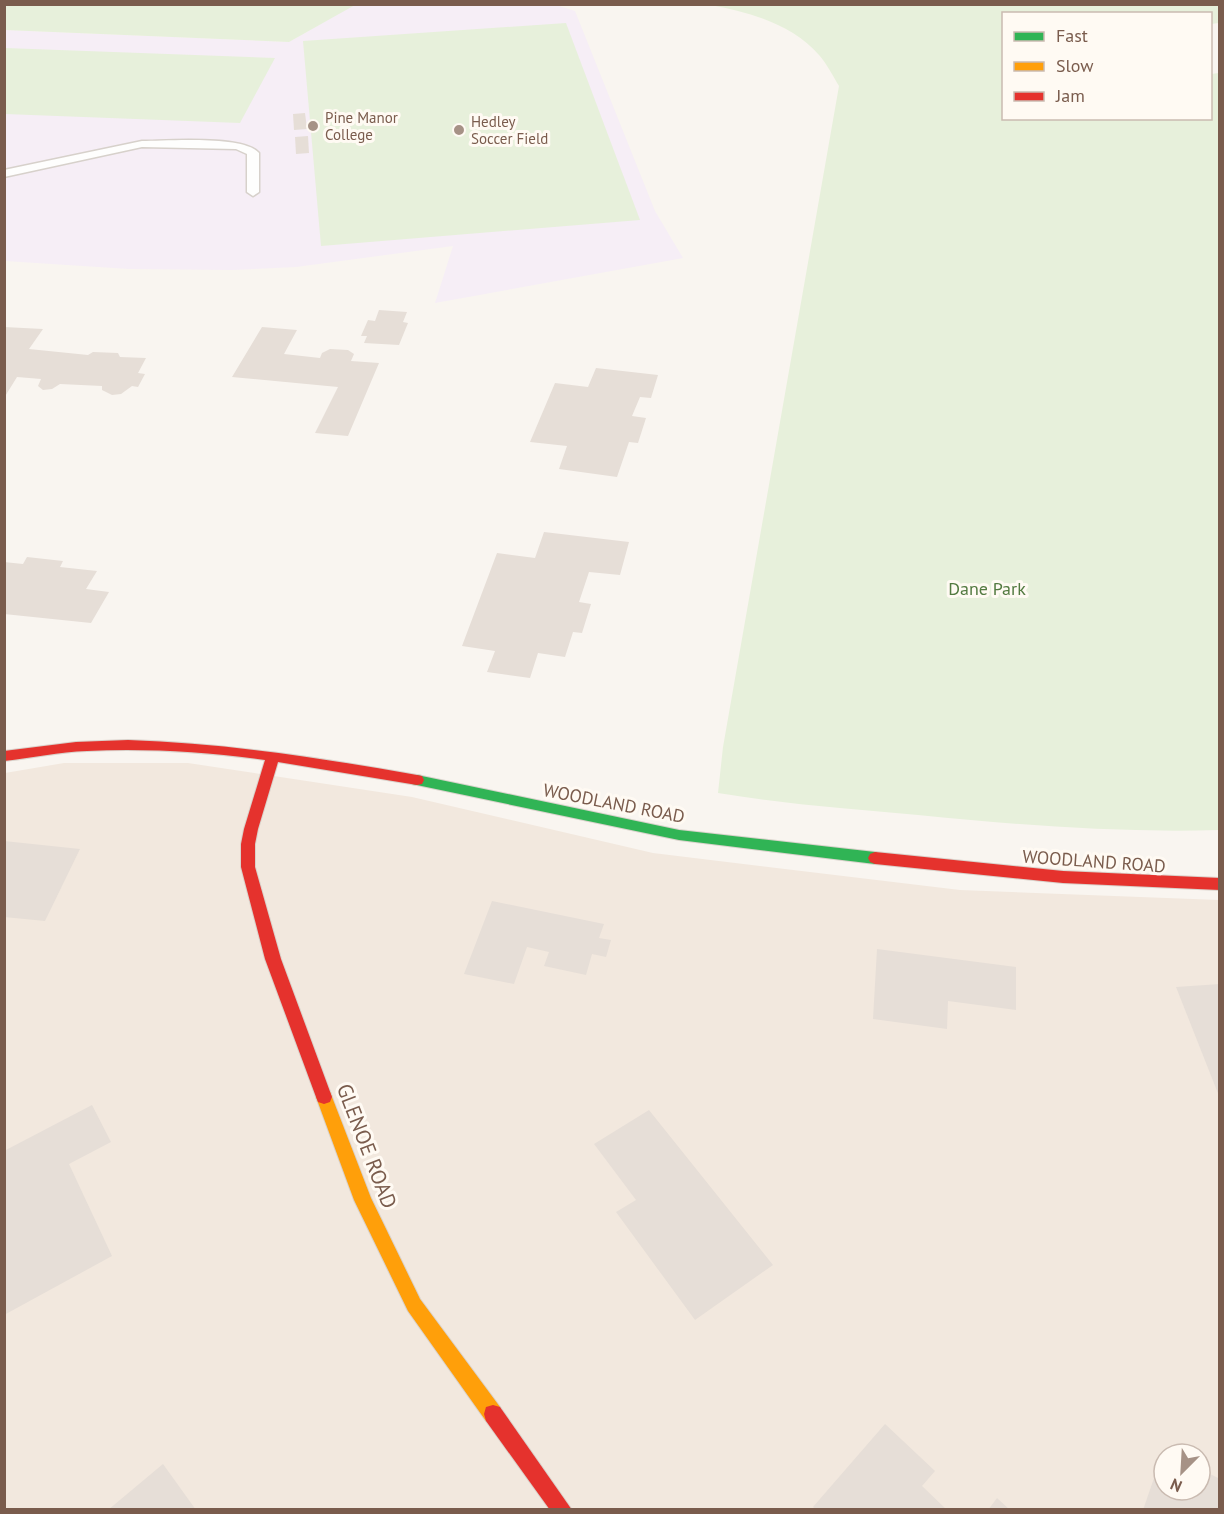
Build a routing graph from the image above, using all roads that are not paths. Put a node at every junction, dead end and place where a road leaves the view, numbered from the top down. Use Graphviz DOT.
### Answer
graph roads {
  1 [pos="4,174"];
  2 [pos="253,192"];
  3 [pos="4,756"];
  4 [pos="273,756"];
  5 [pos="1220,884"];
  6 [pos="562,1509"];
  1 -- 2 [label="lane"];
  3 -- 4 [label="street, WOODLAND ROAD"];
  4 -- 5 [label="street, WOODLAND ROAD"];
  4 -- 6 [label="street, GLENOE ROAD"];
}
